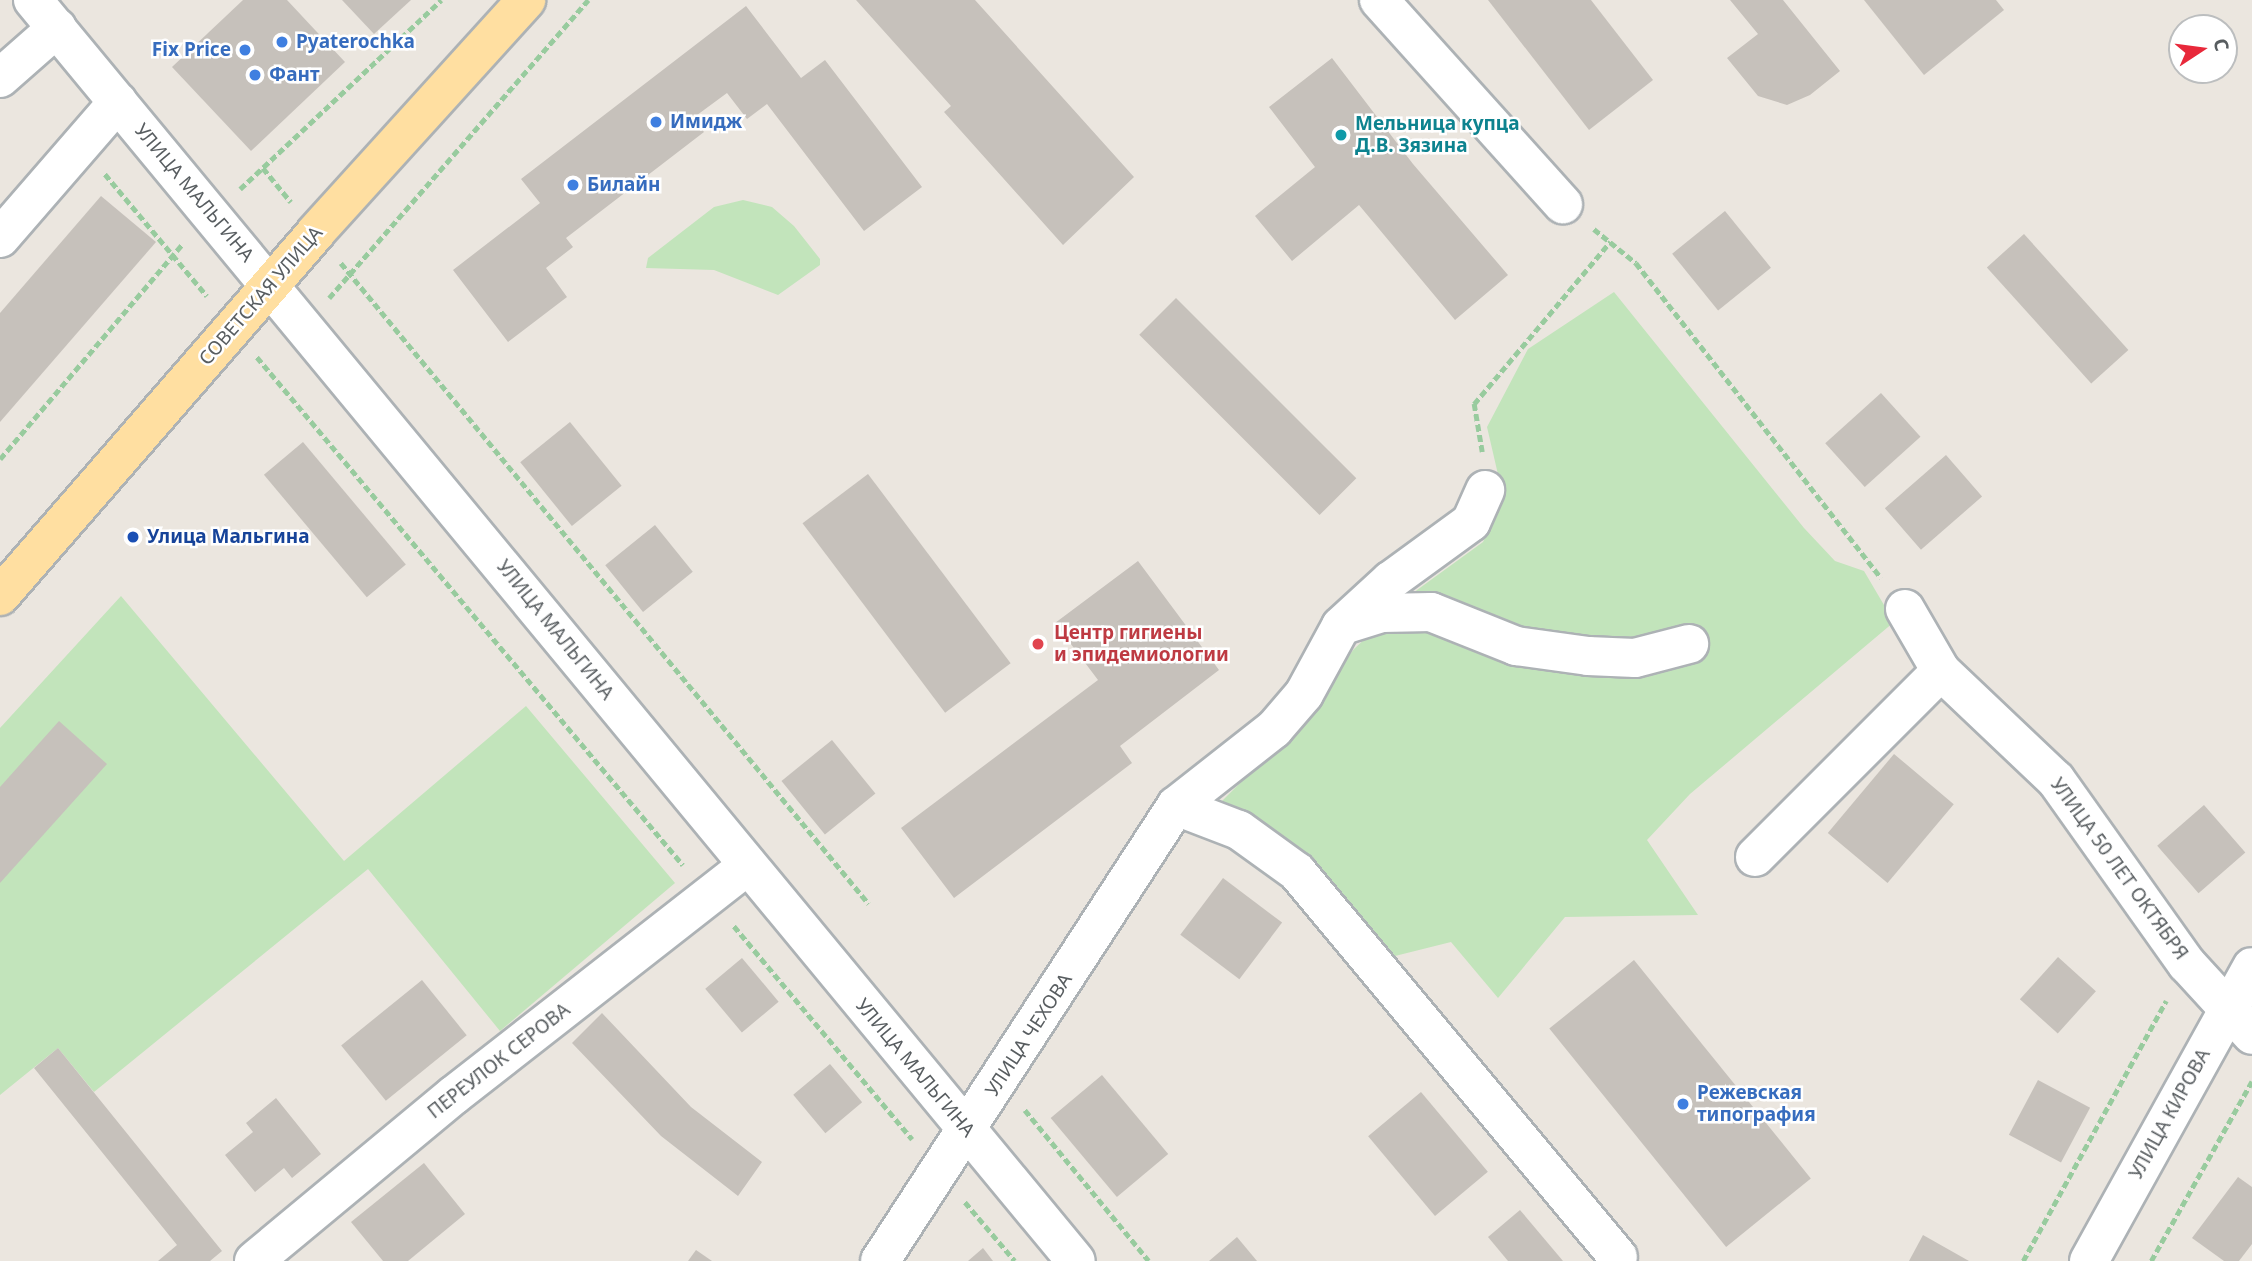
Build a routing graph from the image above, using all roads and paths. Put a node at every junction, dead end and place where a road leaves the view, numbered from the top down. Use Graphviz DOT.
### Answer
graph roads {
  1 [pos="526,0"];
  2 [pos="588,0"];
  3 [pos="1379,0"];
  4 [pos="45,14"];
  5 [pos="0,78"];
  6 [pos="118,102"];
  7 [pos="100,168"];
  8 [pos="263,168"];
  9 [pos="1563,204"];
  10 [pos="316,232"];
  11 [pos="0,238"];
  12 [pos="1610,242"];
  13 [pos="350,274"];
  14 [pos="271,285"];
  15 [pos="304,326"];
  16 [pos="234,328"];
  17 [pos="267,369"];
  18 [pos="1484,472"];
  19 [pos="0,596"];
  20 [pos="1905,609"];
  21 [pos="1341,626"];
  22 [pos="1689,644"];
  23 [pos="1941,671"];
  24 [pos="1176,806"];
  25 [pos="1755,857"];
  26 [pos="748,866"];
  27 [pos="709,896"];
  28 [pos="869,904"];
  29 [pos="2187,964"];
  30 [pos="2252,967"];
  31 [pos="2241,1021"];
  32 [pos="1000,1080"];
  33 [pos="2252,1081"];
  34 [pos="967,1132"];
  35 [pos="940,1172"];
  36 [pos="1618,1257"];
  37 [pos="254,1261"];
  38 [pos="880,1261"];
  39 [pos="1015,1261"];
  40 [pos="1076,1261"];
  41 [pos="1149,1261"];
  42 [pos="2023,1261"];
  43 [pos="2089,1261"];
  44 [pos="2151,1261"];
  1 -- 10 [label="main road, СОВЕТСКАЯ УЛИЦА"];
  2 -- 13 [label="path"];
  3 -- 9 [label="street"];
  4 -- 5 [label="street"];
  4 -- 6 [label="street, УЛИЦА МАЛЬГИНА"];
  6 -- 11 [label="street"];
  6 -- 14 [label="street, УЛИЦА МАЛЬГИНА"];
  7 -- 16 [label="path"];
  8 -- 10 [label="path"];
  9 -- 12 [label="path"];
  10 -- 13 [label="path"];
  10 -- 14 [label="main road, СОВЕТСКАЯ УЛИЦА"];
  12 -- 18 [label="path"];
  12 -- 20 [label="path"];
  13 -- 15 [label="path"];
  13 -- 28 [label="path"];
  14 -- 15 [label="street, УЛИЦА МАЛЬГИНА"];
  14 -- 16 [label="main road, СОВЕТСКАЯ УЛИЦА"];
  15 -- 17 [label="path"];
  15 -- 26 [label="street, УЛИЦА МАЛЬГИНА"];
  16 -- 17 [label="path"];
  16 -- 19 [label="main road, СОВЕТСКАЯ УЛИЦА"];
  17 -- 27 [label="path"];
  18 -- 21 [label="street, УЛИЦА ЧЕХОВА"];
  20 -- 23 [label="street, УЛИЦА 50 ЛЕТ ОКТЯБРЯ"];
  21 -- 22 [label="street"];
  21 -- 24 [label="street, УЛИЦА ЧЕХОВА"];
  23 -- 25 [label="street"];
  23 -- 29 [label="street, УЛИЦА 50 ЛЕТ ОКТЯБРЯ"];
  24 -- 32 [label="street, УЛИЦА ЧЕХОВА"];
  24 -- 36 [label="street"];
  26 -- 27 [label="street, ПЕРЕУЛОК СЕРОВА"];
  26 -- 34 [label="street, УЛИЦА МАЛЬГИНА"];
  27 -- 35 [label="path"];
  27 -- 37 [label="street, ПЕРЕУЛОК СЕРОВА"];
  29 -- 31 [label="street, УЛИЦА 50 ЛЕТ ОКТЯБРЯ"];
  29 -- 42 [label="path"];
  30 -- 31 [label="street, УЛИЦА КИРОВА"];
  31 -- 43 [label="street, УЛИЦА КИРОВА"];
  32 -- 34 [label="street, УЛИЦА ЧЕХОВА"];
  32 -- 41 [label="path"];
  33 -- 44 [label="path"];
  34 -- 35 [label="street, УЛИЦА ЧЕХОВА"];
  34 -- 40 [label="street, УЛИЦА МАЛЬГИНА"];
  35 -- 38 [label="street, УЛИЦА ЧЕХОВА"];
  35 -- 39 [label="path"];
}
